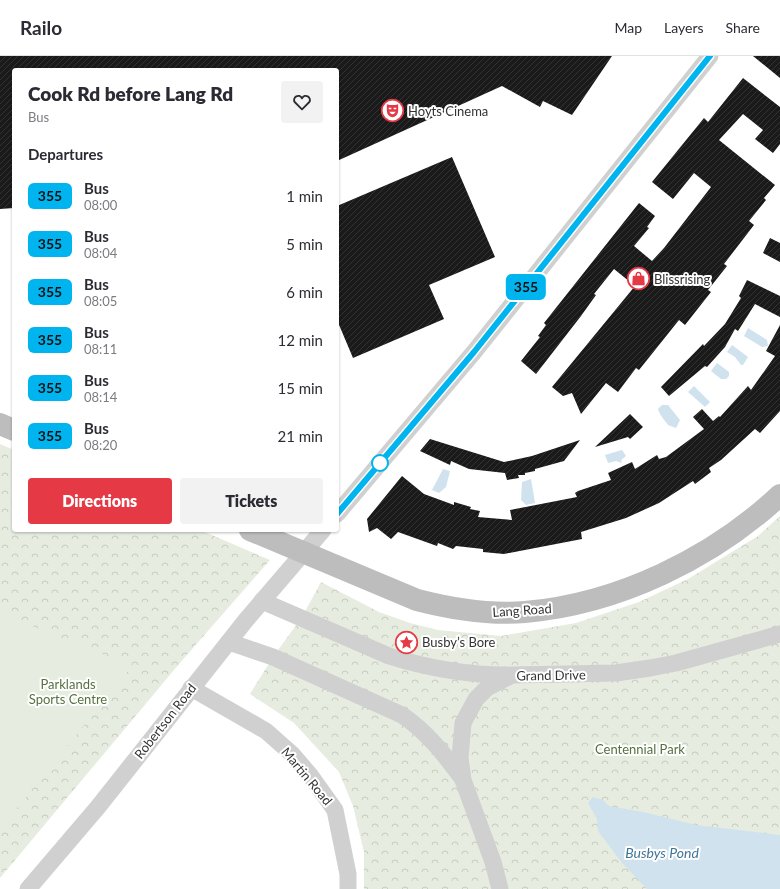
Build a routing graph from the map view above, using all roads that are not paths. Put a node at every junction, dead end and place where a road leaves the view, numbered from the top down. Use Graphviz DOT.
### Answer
graph roads {
  1 [pos="710,56"];
  2 [pos="0,424"];
  3 [pos="12,429"];
  4 [pos="780,495"];
  5 [pos="339,512"];
  6 [pos="255,532"];
  7 [pos="321,532"];
  8 [pos="303,552"];
  9 [pos="262,601"];
  10 [pos="780,634"];
  11 [pos="229,642"];
  12 [pos="512,675"];
  13 [pos="191,688"];
  14 [pos="463,780"];
  15 [pos="28,889"];
  16 [pos="348,889"];
  17 [pos="500,889"];
  1 -- 5 [label="street"];
  2 -- 3 [label="street"];
  4 -- 8 [label="street, Lang Road"];
  6 -- 8 [label="street, Lang Road"];
  7 -- 8 [label="street, Robertson Road"];
  8 -- 9 [label="street, Robertson Road"];
  9 -- 11 [label="street, Robertson Road"];
  9 -- 12 [label="street"];
  10 -- 12 [label="street, Grand Drive"];
  11 -- 13 [label="street, Robertson Road"];
  11 -- 14 [label="street"];
  12 -- 14 [label="street, Grand Drive"];
  13 -- 15 [label="street, Robertson Road"];
  13 -- 16 [label="street, Martin Road"];
  14 -- 17 [label="street, Grand Drive"];
}
